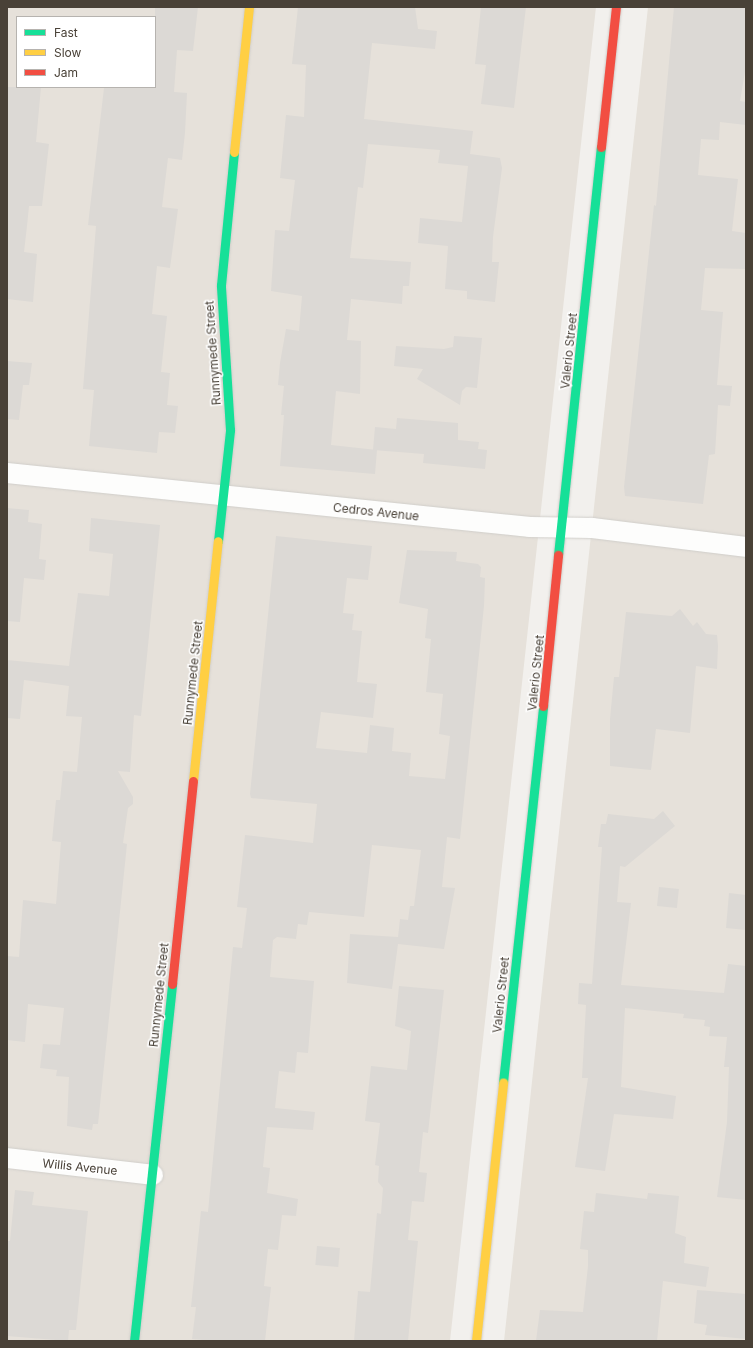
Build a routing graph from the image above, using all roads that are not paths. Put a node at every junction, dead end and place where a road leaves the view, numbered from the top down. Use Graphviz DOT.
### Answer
graph roads {
  1 [pos="249,7"];
  2 [pos="616,7"];
  3 [pos="7,473"];
  4 [pos="223,496"];
  5 [pos="563,527"];
  6 [pos="746,547"];
  7 [pos="7,1158"];
  8 [pos="152,1175"];
  9 [pos="134,1341"];
  10 [pos="476,1341"];
  1 -- 4 [label="street, Runnymede Street"];
  2 -- 5 [label="street, Valerio Street"];
  3 -- 4 [label="street, Cedros Avenue"];
  4 -- 5 [label="street, Cedros Avenue"];
  4 -- 8 [label="street, Runnymede Street"];
  5 -- 6 [label="street, Cedros Avenue"];
  5 -- 10 [label="street, Valerio Street"];
  7 -- 8 [label="street, Willis Avenue"];
  8 -- 9 [label="street, Runnymede Street"];
}
